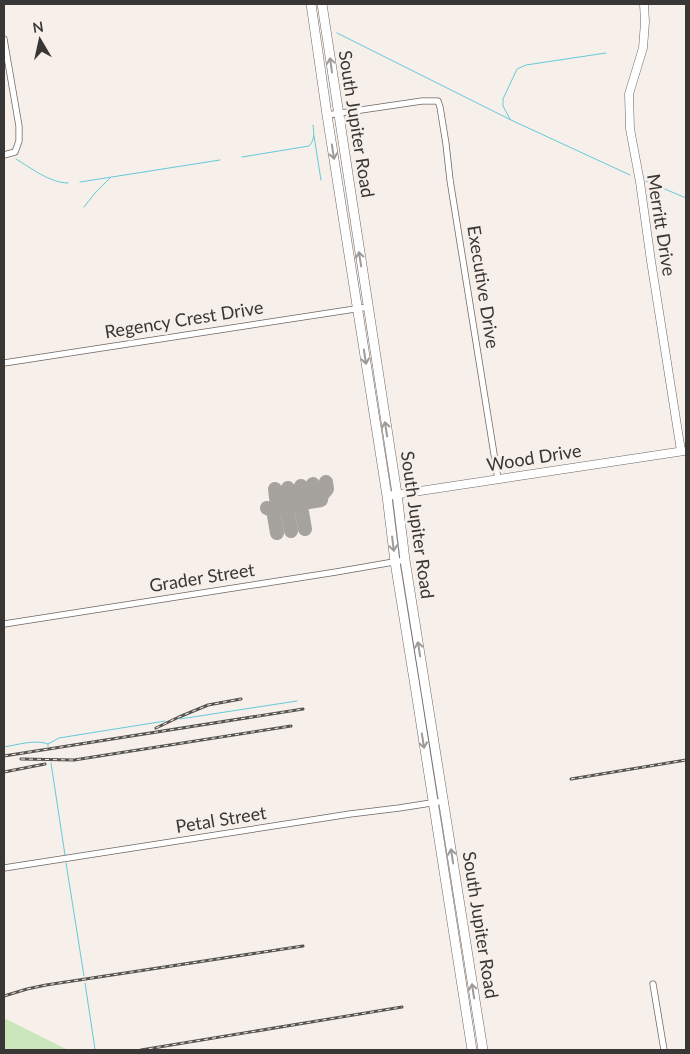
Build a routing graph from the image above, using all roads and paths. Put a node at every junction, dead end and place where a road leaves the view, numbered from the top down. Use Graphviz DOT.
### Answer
graph roads {
  1 [pos="311,4"];
  2 [pos="322,4"];
  3 [pos="644,4"];
  4 [pos="4,39"];
  5 [pos="338,113"];
  6 [pos="327,115"];
  7 [pos="4,155"];
  8 [pos="350,188"];
  9 [pos="339,190"];
  10 [pos="368,307"];
  11 [pos="358,309"];
  12 [pos="4,363"];
  13 [pos="684,451"];
  14 [pos="498,479"];
  15 [pos="397,494"];
  16 [pos="387,496"];
  17 [pos="405,560"];
  18 [pos="395,562"];
  19 [pos="4,624"];
  20 [pos="444,801"];
  21 [pos="433,802"];
  22 [pos="4,868"];
  23 [pos="455,874"];
  24 [pos="444,876"];
  25 [pos="464,931"];
  26 [pos="454,932"];
  27 [pos="653,984"];
  28 [pos="477,1012"];
  29 [pos="466,1014"];
  30 [pos="472,1050"];
  31 [pos="483,1050"];
  32 [pos="664,1050"];
  1 -- 6 [label="main road, South Jupiter Road"];
  5 -- 2 [label="main road, South Jupiter Road, one-way"];
  3 -- 13 [label="street, Merritt Drive"];
  4 -- 7 [label="street"];
  5 -- 6 [label="street"];
  5 -- 8 [label="main road, South Jupiter Road"];
  5 -- 14 [label="street, Executive Drive"];
  6 -- 9 [label="main road, South Jupiter Road, one-way"];
  8 -- 9 [label="main road"];
  10 -- 8 [label="main road, South Jupiter Road, one-way"];
  9 -- 11 [label="main road, South Jupiter Road"];
  10 -- 11 [label="street, Regency Crest Drive"];
  15 -- 10 [label="main road, South Jupiter Road, one-way"];
  11 -- 12 [label="street, Regency Crest Drive"];
  11 -- 16 [label="main road, South Jupiter Road, one-way"];
  13 -- 14 [label="street, Wood Drive"];
  14 -- 15 [label="street, Wood Drive"];
  15 -- 16 [label="street, Wood Drive"];
  15 -- 17 [label="main road, South Jupiter Road"];
  16 -- 18 [label="main road, South Jupiter Road, one-way"];
  17 -- 18 [label="street, Grader Street"];
  20 -- 17 [label="main road, South Jupiter Road, one-way"];
  18 -- 19 [label="street, Grader Street"];
  18 -- 21 [label="main road, South Jupiter Road, one-way"];
  20 -- 21 [label="street, Petal Street"];
  23 -- 20 [label="main road, South Jupiter Road, one-way"];
  21 -- 22 [label="street, Petal Street"];
  21 -- 24 [label="main road, South Jupiter Road"];
  23 -- 24 [label="main road"];
  23 -- 25 [label="main road, South Jupiter Road"];
  24 -- 26 [label="main road, South Jupiter Road"];
  25 -- 26 [label="main road"];
  28 -- 25 [label="main road, South Jupiter Road, one-way"];
  26 -- 29 [label="main road, South Jupiter Road"];
  27 -- 32 [label="street"];
  28 -- 29 [label="main road"];
  28 -- 31 [label="main road, South Jupiter Road"];
  29 -- 30 [label="main road, South Jupiter Road"];
}
